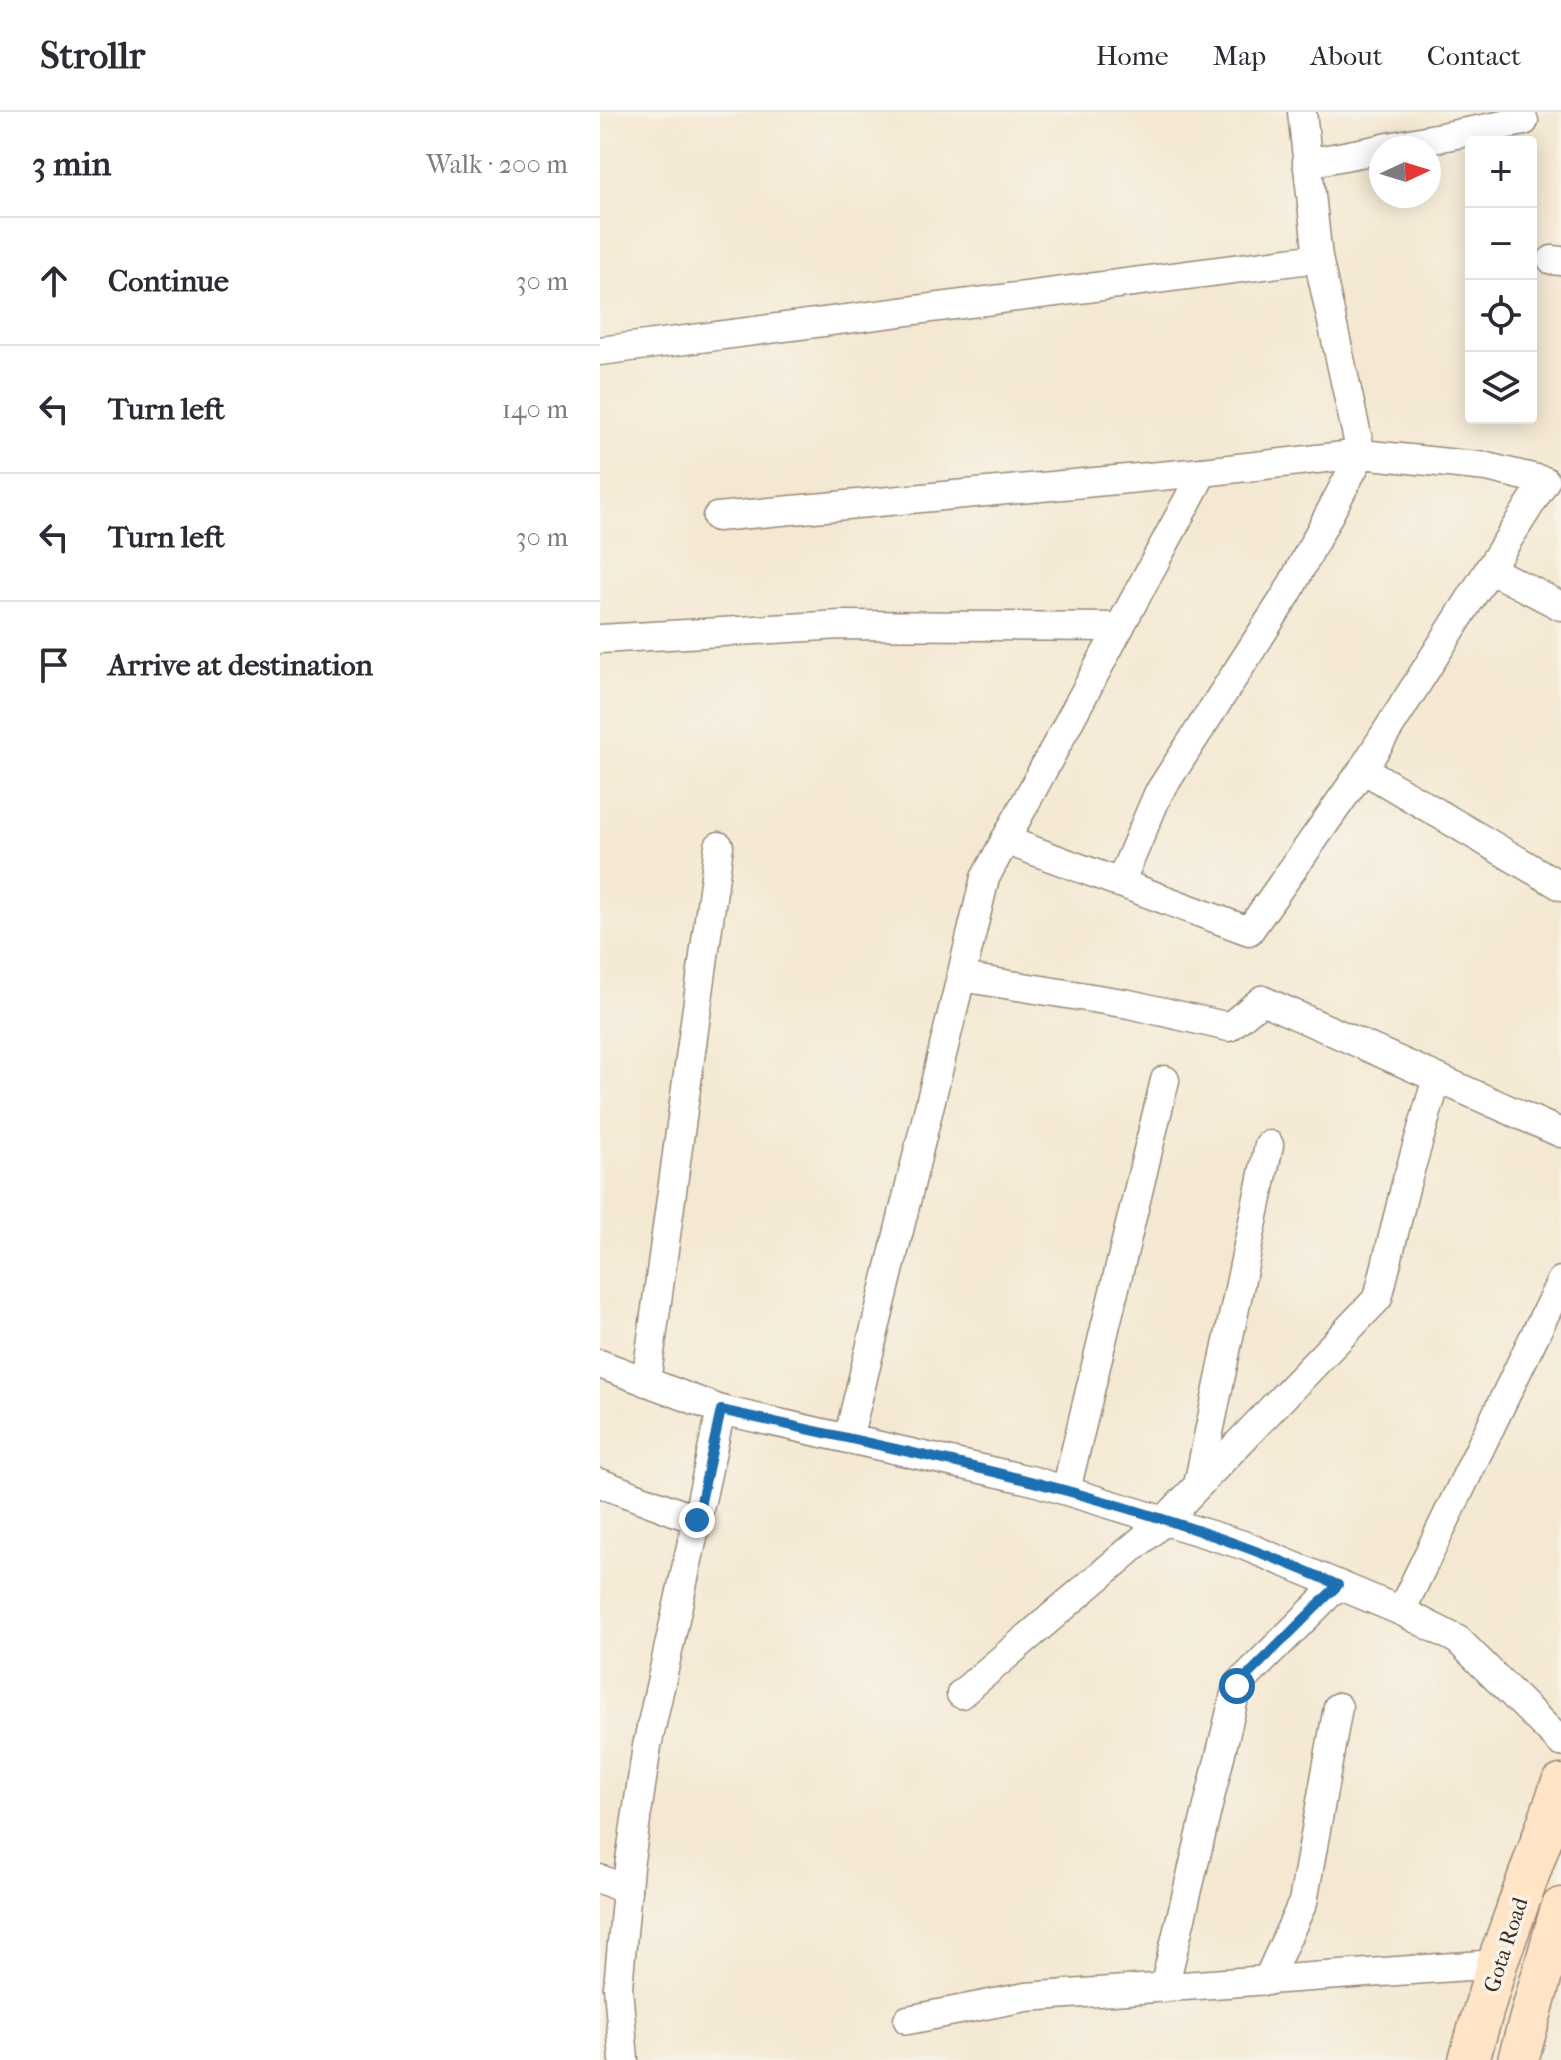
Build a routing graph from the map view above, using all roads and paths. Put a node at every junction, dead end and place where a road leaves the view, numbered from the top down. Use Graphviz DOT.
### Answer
graph roads {
  1 [pos="1302,112"];
  2 [pos="1524,121"];
  3 [pos="1441,137"];
  4 [pos="1369,151"];
  5 [pos="1307,163"];
  6 [pos="1318,258"];
  7 [pos="600,351"];
  8 [pos="1361,454"];
  9 [pos="1203,472"];
  10 [pos="1553,481"];
  11 [pos="717,517"];
  12 [pos="1489,569"];
  13 [pos="1561,606"];
  14 [pos="1120,627"];
  15 [pos="600,639"];
  16 [pos="1363,769"];
  17 [pos="1005,840"];
  18 [pos="719,846"];
  19 [pos="1120,883"];
  20 [pos="1561,886"];
  21 [pos="961,977"];
  22 [pos="1437,1078"];
  23 [pos="1165,1080"];
  24 [pos="1561,1133"];
  25 [pos="1269,1145"];
  26 [pos="1561,1281"];
  27 [pos="600,1364"];
  28 [pos="646,1382"];
  29 [pos="721,1410"];
  30 [pos="848,1439"];
  31 [pos="600,1483"];
  32 [pos="1198,1486"];
  33 [pos="1066,1490"];
  34 [pos="697,1520"];
  35 [pos="1164,1521"];
  36 [pos="1338,1585"];
  37 [pos="1401,1611"];
  38 [pos="961,1694"];
  39 [pos="1338,1707"];
  40 [pos="1561,1742"];
  41 [pos="1561,1785"];
  42 [pos="600,1879"];
  43 [pos="627,1890"];
  44 [pos="1561,1908"];
  45 [pos="1497,1964"];
  46 [pos="1267,1981"];
  47 [pos="1164,1988"];
  48 [pos="908,2020"];
  49 [pos="624,2060"];
  50 [pos="1469,2060"];
  51 [pos="1518,2060"];
  1 -- 5 [label="street"];
  2 -- 3 [label="street"];
  4 -- 5 [label="street"];
  5 -- 6 [label="street"];
  6 -- 7 [label="street"];
  6 -- 8 [label="street"];
  8 -- 9 [label="street"];
  8 -- 10 [label="street"];
  8 -- 19 [label="street"];
  9 -- 11 [label="street"];
  9 -- 14 [label="street"];
  10 -- 12 [label="street"];
  12 -- 13 [label="street"];
  12 -- 16 [label="street"];
  14 -- 15 [label="street"];
  14 -- 17 [label="street"];
  16 -- 19 [label="street"];
  16 -- 20 [label="street"];
  17 -- 19 [label="street"];
  17 -- 21 [label="street"];
  18 -- 28 [label="street"];
  21 -- 22 [label="street"];
  21 -- 30 [label="street"];
  22 -- 24 [label="street"];
  22 -- 32 [label="street"];
  23 -- 33 [label="street"];
  25 -- 32 [label="street"];
  26 -- 37 [label="street"];
  27 -- 28 [label="street"];
  28 -- 29 [label="street"];
  29 -- 30 [label="street"];
  29 -- 34 [label="street"];
  30 -- 33 [label="street"];
  31 -- 34 [label="street"];
  32 -- 35 [label="street"];
  33 -- 35 [label="street"];
  34 -- 43 [label="street"];
  35 -- 36 [label="street"];
  35 -- 38 [label="street"];
  36 -- 37 [label="street"];
  36 -- 47 [label="street"];
  37 -- 40 [label="street"];
  39 -- 46 [label="street"];
  41 -- 45 [label="main road, Gota Road"];
  42 -- 43 [label="street"];
  43 -- 49 [label="street"];
  44 -- 51 [label="main road, Gota Road"];
  45 -- 46 [label="street"];
  45 -- 50 [label="main road, Gota Road"];
  46 -- 47 [label="street"];
  47 -- 48 [label="street"];
}
